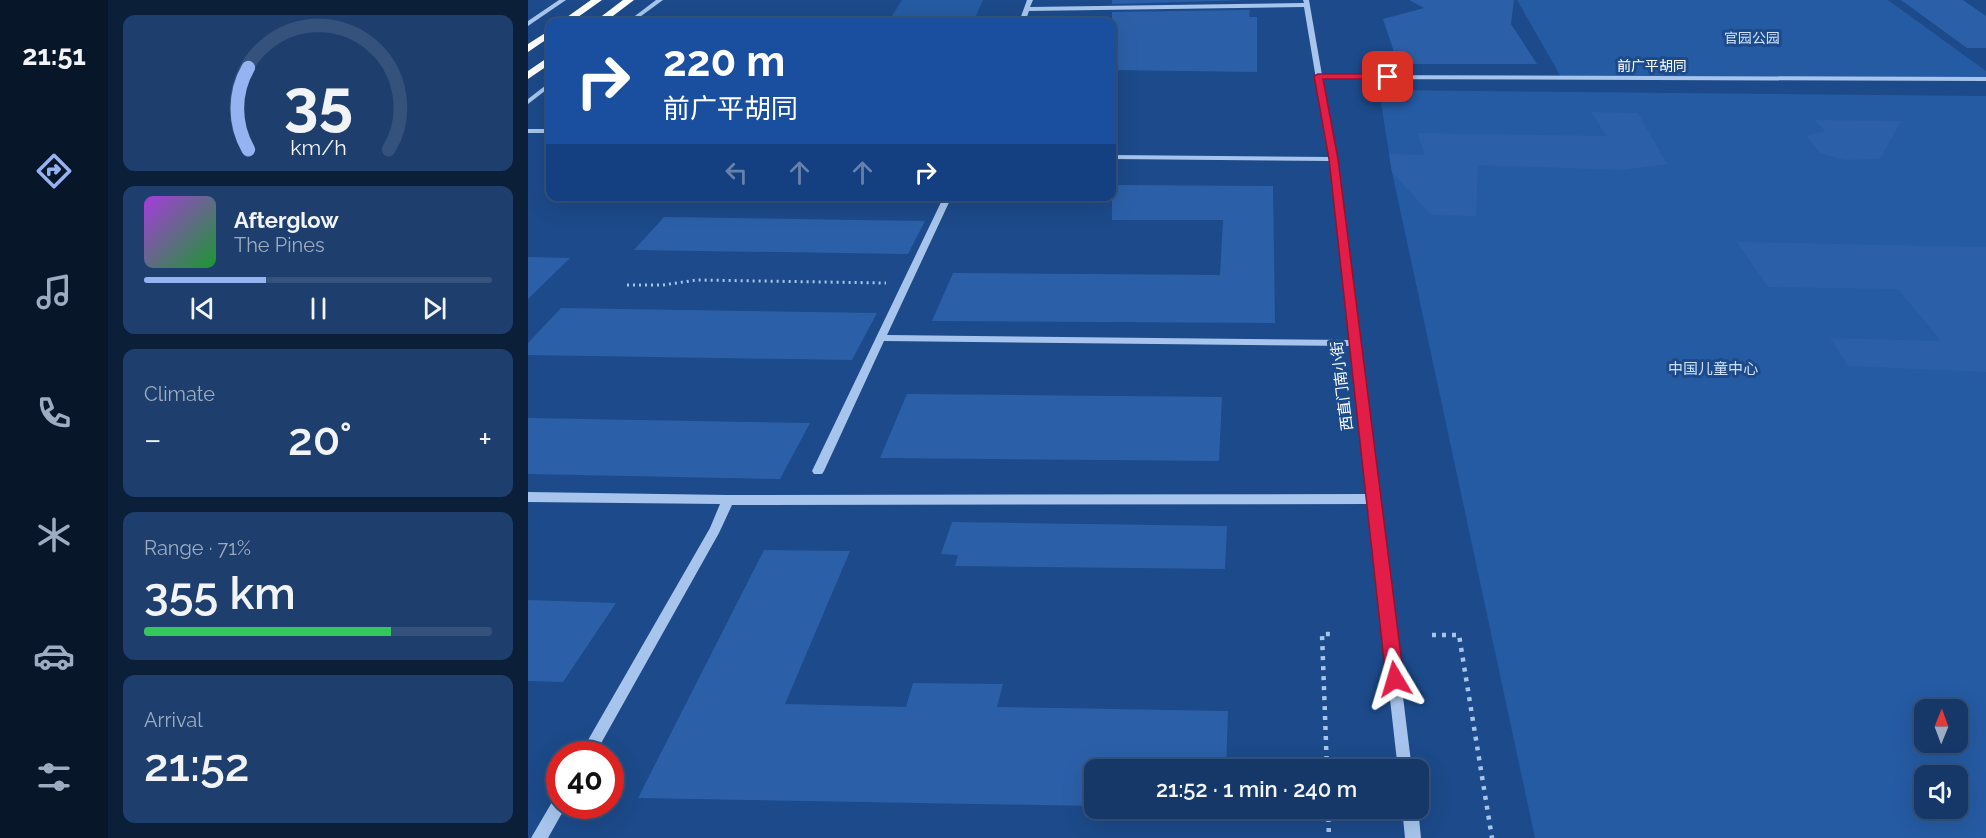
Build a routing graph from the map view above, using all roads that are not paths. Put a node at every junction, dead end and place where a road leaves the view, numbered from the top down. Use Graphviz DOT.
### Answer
graph roads {
  1 [pos="563,0"];
  2 [pos="597,0"];
  3 [pos="629,0"];
  4 [pos="660,0"];
  5 [pos="1030,0"];
  6 [pos="1307,3"];
  7 [pos="1027,9"];
  8 [pos="571,18"];
  9 [pos="604,18"];
  10 [pos="635,18"];
  11 [pos="1024,18"];
  12 [pos="528,24"];
  13 [pos="546,33"];
  14 [pos="546,34"];
  15 [pos="528,42"];
  16 [pos="528,49"];
  17 [pos="546,62"];
  18 [pos="528,76"];
  19 [pos="1318,76"];
  20 [pos="1986,79"];
  21 [pos="546,87"];
  22 [pos="528,102"];
  23 [pos="528,131"];
  24 [pos="546,131"];
  25 [pos="1116,157"];
  26 [pos="1334,159"];
  27 [pos="946,201"];
  28 [pos="881,338"];
  29 [pos="1355,343"];
  30 [pos="818,471"];
  31 [pos="528,497"];
  32 [pos="1373,499"];
  33 [pos="728,500"];
  34 [pos="594,741"];
  35 [pos="1404,759"];
  36 [pos="550,819"];
  37 [pos="1411,819"];
  38 [pos="539,838"];
  39 [pos="1413,838"];
  1 -- 12 [label="street"];
  2 -- 8 [label="highway"];
  3 -- 9 [label="highway"];
  4 -- 10 [label="street"];
  5 -- 7 [label="street"];
  6 -- 7 [label="street"];
  6 -- 19 [label="street, 西直门南小街"];
  7 -- 11 [label="street"];
  13 -- 15 [label="highway"];
  14 -- 16 [label="highway"];
  17 -- 18 [label="highway"];
  19 -- 20 [label="street, 前广平胡同"];
  19 -- 26 [label="street, 西直门南小街"];
  21 -- 22 [label="street"];
  23 -- 24 [label="street"];
  25 -- 26 [label="street"];
  26 -- 29 [label="street, 西直门南小街"];
  27 -- 28 [label="street"];
  28 -- 29 [label="street"];
  28 -- 30 [label="street"];
  29 -- 32 [label="street, 西直门南小街"];
  31 -- 33 [label="street"];
  32 -- 33 [label="street"];
  32 -- 35 [label="street, 西直门南小街"];
  33 -- 34 [label="street"];
  36 -- 38 [label="street"];
  37 -- 39 [label="street"];
}
